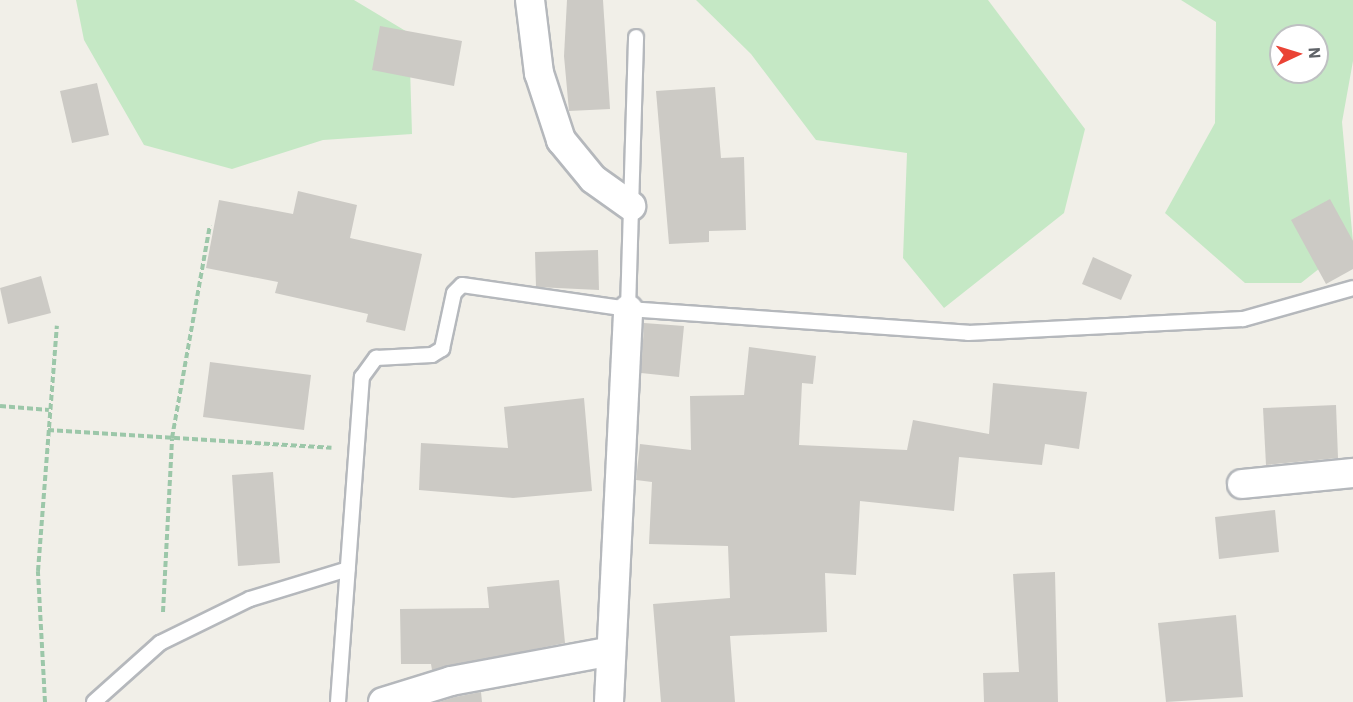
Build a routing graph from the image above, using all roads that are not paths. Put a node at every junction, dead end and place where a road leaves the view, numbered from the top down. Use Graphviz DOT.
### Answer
graph roads {
  1 [pos="530,0"];
  2 [pos="636,37"];
  3 [pos="631,206"];
  4 [pos="1353,288"];
  5 [pos="628,309"];
  6 [pos="1353,473"];
  7 [pos="1242,484"];
  8 [pos="348,569"];
  9 [pos="608,652"];
  10 [pos="94,702"];
  11 [pos="338,702"];
  12 [pos="383,702"];
  13 [pos="609,702"];
  1 -- 3 [label="street"];
  2 -- 3 [label="lane"];
  3 -- 5 [label="lane"];
  4 -- 5 [label="lane"];
  5 -- 8 [label="lane"];
  5 -- 9 [label="street"];
  6 -- 7 [label="street"];
  8 -- 10 [label="lane"];
  8 -- 11 [label="lane"];
  9 -- 12 [label="street"];
  9 -- 13 [label="street"];
}
